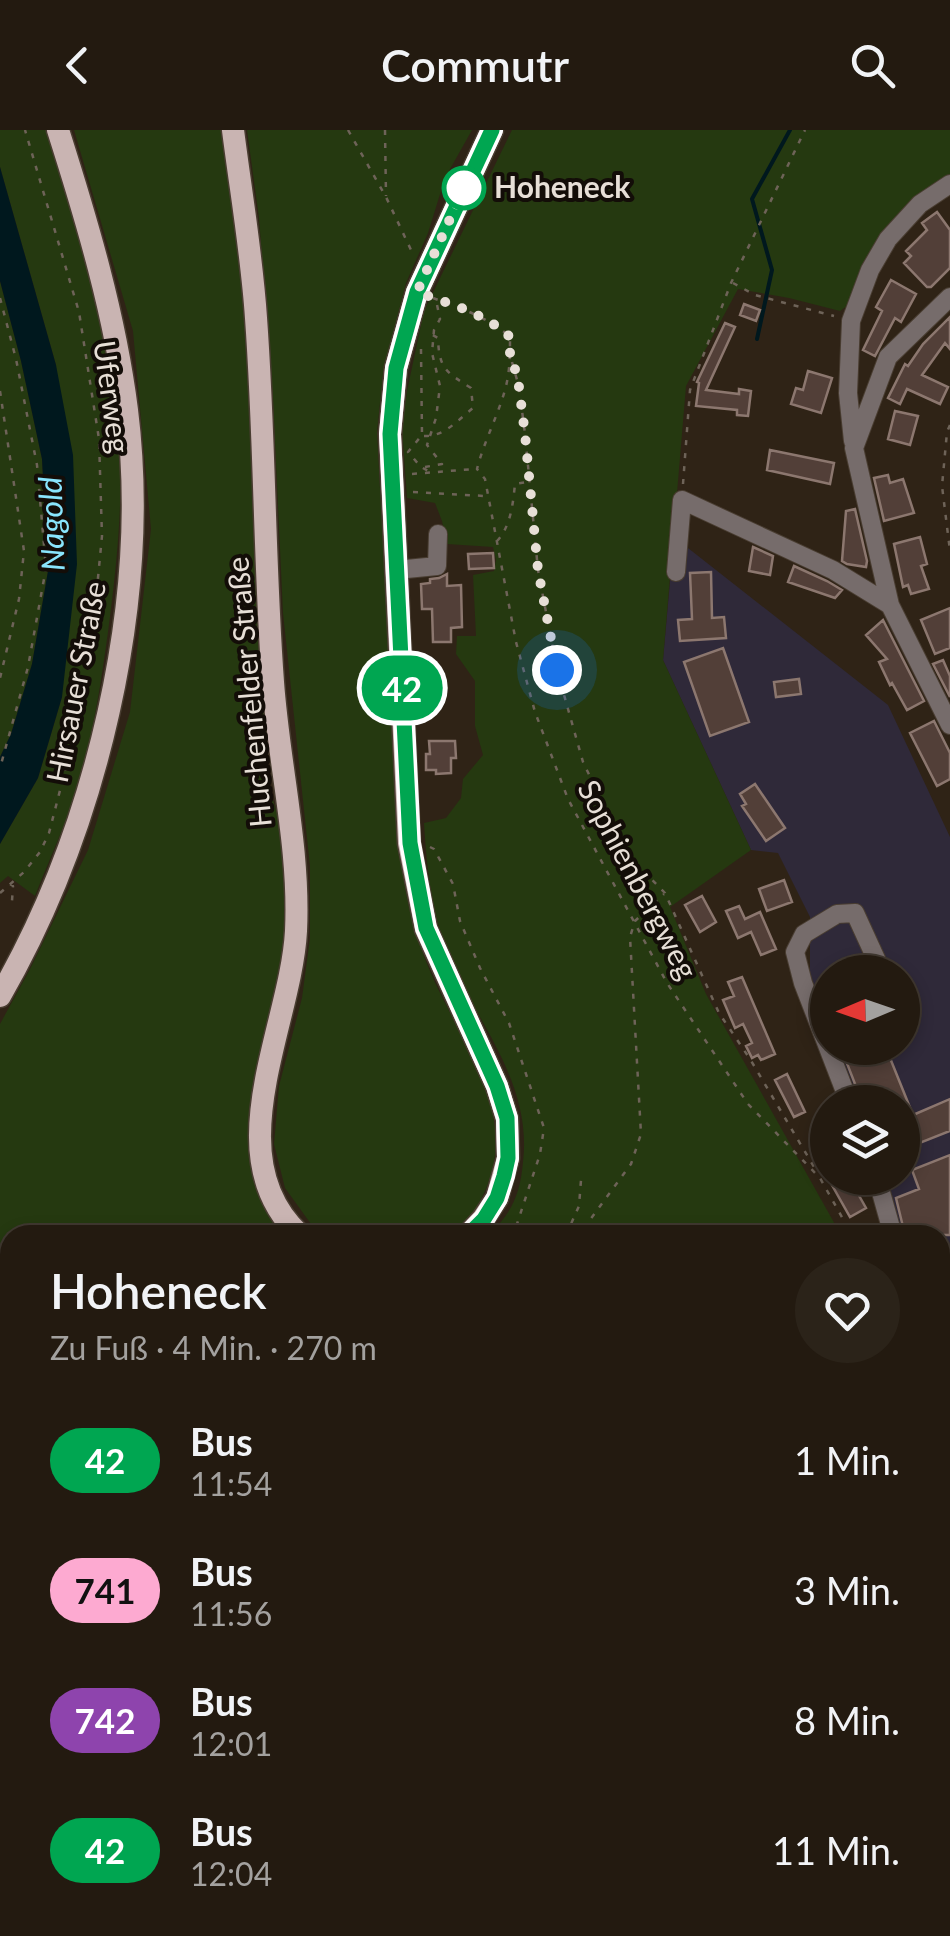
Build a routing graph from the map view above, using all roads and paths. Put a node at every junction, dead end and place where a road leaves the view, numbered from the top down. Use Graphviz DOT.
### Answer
graph roads {
  1 [pos="24,130"];
  2 [pos="58,130"];
  3 [pos="234,130"];
  4 [pos="348,130"];
  5 [pos="384,130"];
  6 [pos="492,130"];
  7 [pos="805,130"];
  8 [pos="950,184"];
  9 [pos="386,197"];
  10 [pos="418,263"];
  11 [pos="731,283"];
  12 [pos="950,297"];
  13 [pos="0,298"];
  14 [pos="851,321"];
  15 [pos="420,329"];
  16 [pos="434,336"];
  17 [pos="421,346"];
  18 [pos="510,360"];
  19 [pos="0,390"];
  20 [pos="950,425"];
  21 [pos="422,435"];
  22 [pos="430,437"];
  23 [pos="854,448"];
  24 [pos="421,467"];
  25 [pos="477,469"];
  26 [pos="430,472"];
  27 [pos="397,482"];
  28 [pos="529,482"];
  29 [pos="488,496"];
  30 [pos="682,500"];
  31 [pos="438,534"];
  32 [pos="496,542"];
  33 [pos="950,551"];
  34 [pos="396,570"];
  35 [pos="676,572"];
  36 [pos="890,605"];
  37 [pos="0,678"];
  38 [pos="950,725"];
  39 [pos="0,768"];
  40 [pos="419,842"];
  41 [pos="10,884"];
  42 [pos="665,893"];
  43 [pos="0,894"];
  44 [pos="12,901"];
  45 [pos="636,920"];
  46 [pos="874,955"];
  47 [pos="0,996"];
  48 [pos="810,1002"];
  49 [pos="810,1161"];
  50 [pos="810,1168"];
  51 [pos="580,1180"];
  52 [pos="830,1195"];
  53 [pos="882,1195"];
  54 [pos="517,1224"];
  55 [pos="292,1225"];
  56 [pos="478,1225"];
  57 [pos="570,1225"];
  58 [pos="586,1225"];
  59 [pos="846,1225"];
  60 [pos="890,1225"];
  1 -- 41 [label="path, Uferweg"];
  2 -- 47 [label="main road, Hirsauer Straße"];
  3 -- 55 [label="main road, Huchenfelder Straße"];
  4 -- 9 [label="path"];
  5 -- 9 [label="path"];
  6 -- 27 [label="main road"];
  7 -- 11 [label="path"];
  8 -- 14 [label="street"];
  9 -- 10 [label="path"];
  11 -- 14 [label="path"];
  11 -- 30 [label="path"];
  12 -- 23 [label="street"];
  13 -- 39 [label="path"];
  14 -- 23 [label="street"];
  15 -- 16 [label="path"];
  16 -- 18 [label="path"];
  16 -- 22 [label="path"];
  16 -- 22 [label="path"];
  17 -- 21 [label="path"];
  18 -- 25 [label="path"];
  18 -- 28 [label="path"];
  19 -- 37 [label="path"];
  20 -- 33 [label="path"];
  21 -- 22 [label="path"];
  21 -- 24 [label="path"];
  22 -- 24 [label="path"];
  23 -- 36 [label="street"];
  24 -- 26 [label="path"];
  25 -- 26 [label="path"];
  25 -- 29 [label="path, Sophienbergweg"];
  26 -- 27 [label="path"];
  27 -- 29 [label="path"];
  27 -- 34 [label="main road"];
  28 -- 32 [label="path"];
  28 -- 42 [label="path"];
  29 -- 32 [label="path, Sophienbergweg"];
  30 -- 35 [label="street"];
  30 -- 36 [label="street"];
  31 -- 34 [label="street"];
  32 -- 45 [label="path, Sophienbergweg"];
  34 -- 56 [label="main road"];
  36 -- 38 [label="street"];
  40 -- 54 [label="path"];
  41 -- 43 [label="path, Uferweg"];
  41 -- 44 [label="path"];
  42 -- 45 [label="path"];
  42 -- 49 [label="path"];
  45 -- 50 [label="path, Sophienbergweg"];
  45 -- 58 [label="path"];
  46 -- 48 [label="street"];
  51 -- 57 [label="path"];
  52 -- 59 [label="path, Sophienbergweg"];
  53 -- 60 [label="street"];
}
